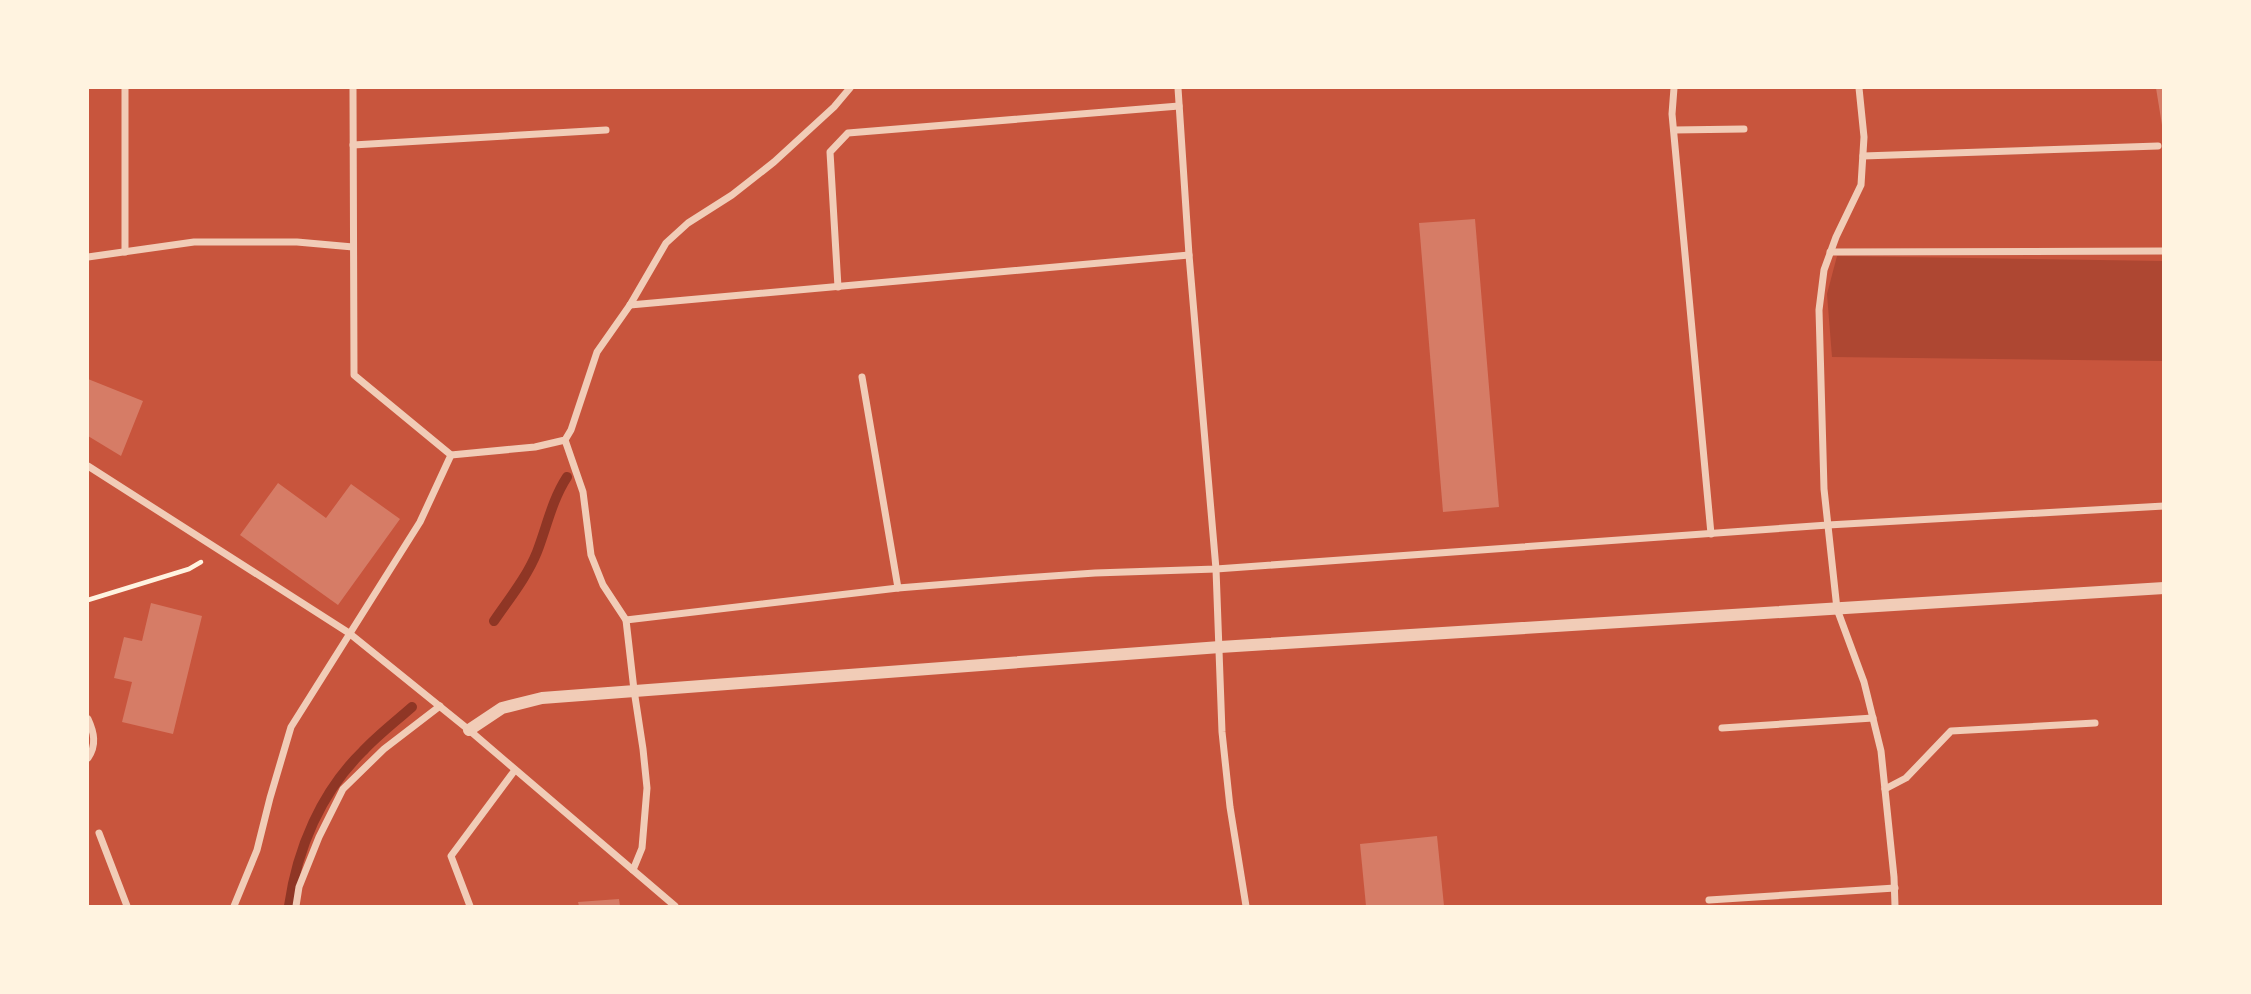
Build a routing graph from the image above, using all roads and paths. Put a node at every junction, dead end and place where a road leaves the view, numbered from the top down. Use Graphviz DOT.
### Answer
graph roads {
  1 [pos="125,88"];
  2 [pos="353,88"];
  3 [pos="850,88"];
  4 [pos="1178,88"];
  5 [pos="1674,88"];
  6 [pos="1858,88"];
  7 [pos="1179,106"];
  8 [pos="1744,129"];
  9 [pos="606,130"];
  10 [pos="1674,130"];
  11 [pos="353,145"];
  12 [pos="2158,146"];
  13 [pos="1863,156"];
  14 [pos="353,247"];
  15 [pos="2164,251"];
  16 [pos="125,252"];
  17 [pos="1830,252"];
  18 [pos="1189,255"];
  19 [pos="88,257"];
  20 [pos="838,287"];
  21 [pos="630,305"];
  22 [pos="862,377"];
  23 [pos="565,440"];
  24 [pos="451,455"];
  25 [pos="88,466"];
  26 [pos="2164,506"];
  27 [pos="1828,526"];
  28 [pos="1711,534"];
  29 [pos="220,551"];
  30 [pos="1216,569"];
  31 [pos="898,588"];
  32 [pos="2164,588"];
  33 [pos="88,600"];
  34 [pos="1837,608"];
  35 [pos="626,620"];
  36 [pos="349,634"];
  37 [pos="1220,647"];
  38 [pos="634,690"];
  39 [pos="440,706"];
  40 [pos="88,719"];
  41 [pos="1873,719"];
  42 [pos="2095,723"];
  43 [pos="1722,729"];
  44 [pos="469,730"];
  45 [pos="88,758"];
  46 [pos="515,770"];
  47 [pos="1885,789"];
  48 [pos="99,834"];
  49 [pos="633,870"];
  50 [pos="1895,888"];
  51 [pos="1709,900"];
  52 [pos="666,903"];
  53 [pos="127,906"];
  54 [pos="234,906"];
  55 [pos="296,906"];
  56 [pos="470,906"];
  57 [pos="675,906"];
  58 [pos="1246,906"];
  59 [pos="1895,906"];
  1 -- 16 [label="street"];
  2 -- 11 [label="street"];
  3 -- 21 [label="street"];
  4 -- 7 [label="street"];
  5 -- 10 [label="street"];
  6 -- 13 [label="street"];
  7 -- 18 [label="street"];
  7 -- 20 [label="street"];
  8 -- 10 [label="street"];
  9 -- 11 [label="street"];
  10 -- 28 [label="street"];
  11 -- 14 [label="street"];
  12 -- 13 [label="street"];
  13 -- 17 [label="street"];
  14 -- 16 [label="street"];
  14 -- 24 [label="street"];
  15 -- 17 [label="street"];
  16 -- 19 [label="street"];
  17 -- 27 [label="street"];
  18 -- 20 [label="street"];
  18 -- 30 [label="street"];
  20 -- 21 [label="street"];
  21 -- 23 [label="street"];
  22 -- 31 [label="street"];
  23 -- 24 [label="street"];
  23 -- 35 [label="street"];
  24 -- 36 [label="street"];
  25 -- 29 [label="street"];
  26 -- 27 [label="street"];
  27 -- 28 [label="street"];
  27 -- 34 [label="street"];
  28 -- 30 [label="street"];
  29 -- 33 [label="path"];
  29 -- 36 [label="street"];
  30 -- 31 [label="street"];
  30 -- 37 [label="street"];
  31 -- 35 [label="street"];
  32 -- 34 [label="street"];
  34 -- 37 [label="street"];
  34 -- 41 [label="street"];
  35 -- 38 [label="street"];
  36 -- 39 [label="street"];
  36 -- 54 [label="street"];
  37 -- 38 [label="street"];
  37 -- 58 [label="street"];
  38 -- 44 [label="street"];
  38 -- 49 [label="street"];
  39 -- 44 [label="street"];
  39 -- 55 [label="street"];
  40 -- 45 [label="street"];
  41 -- 43 [label="street"];
  41 -- 47 [label="street"];
  42 -- 47 [label="street"];
  44 -- 46 [label="street"];
  46 -- 49 [label="street"];
  46 -- 56 [label="street"];
  47 -- 50 [label="street"];
  48 -- 53 [label="street"];
  49 -- 52 [label="street"];
  50 -- 51 [label="street"];
  50 -- 59 [label="street"];
  52 -- 57 [label="street"];
}
